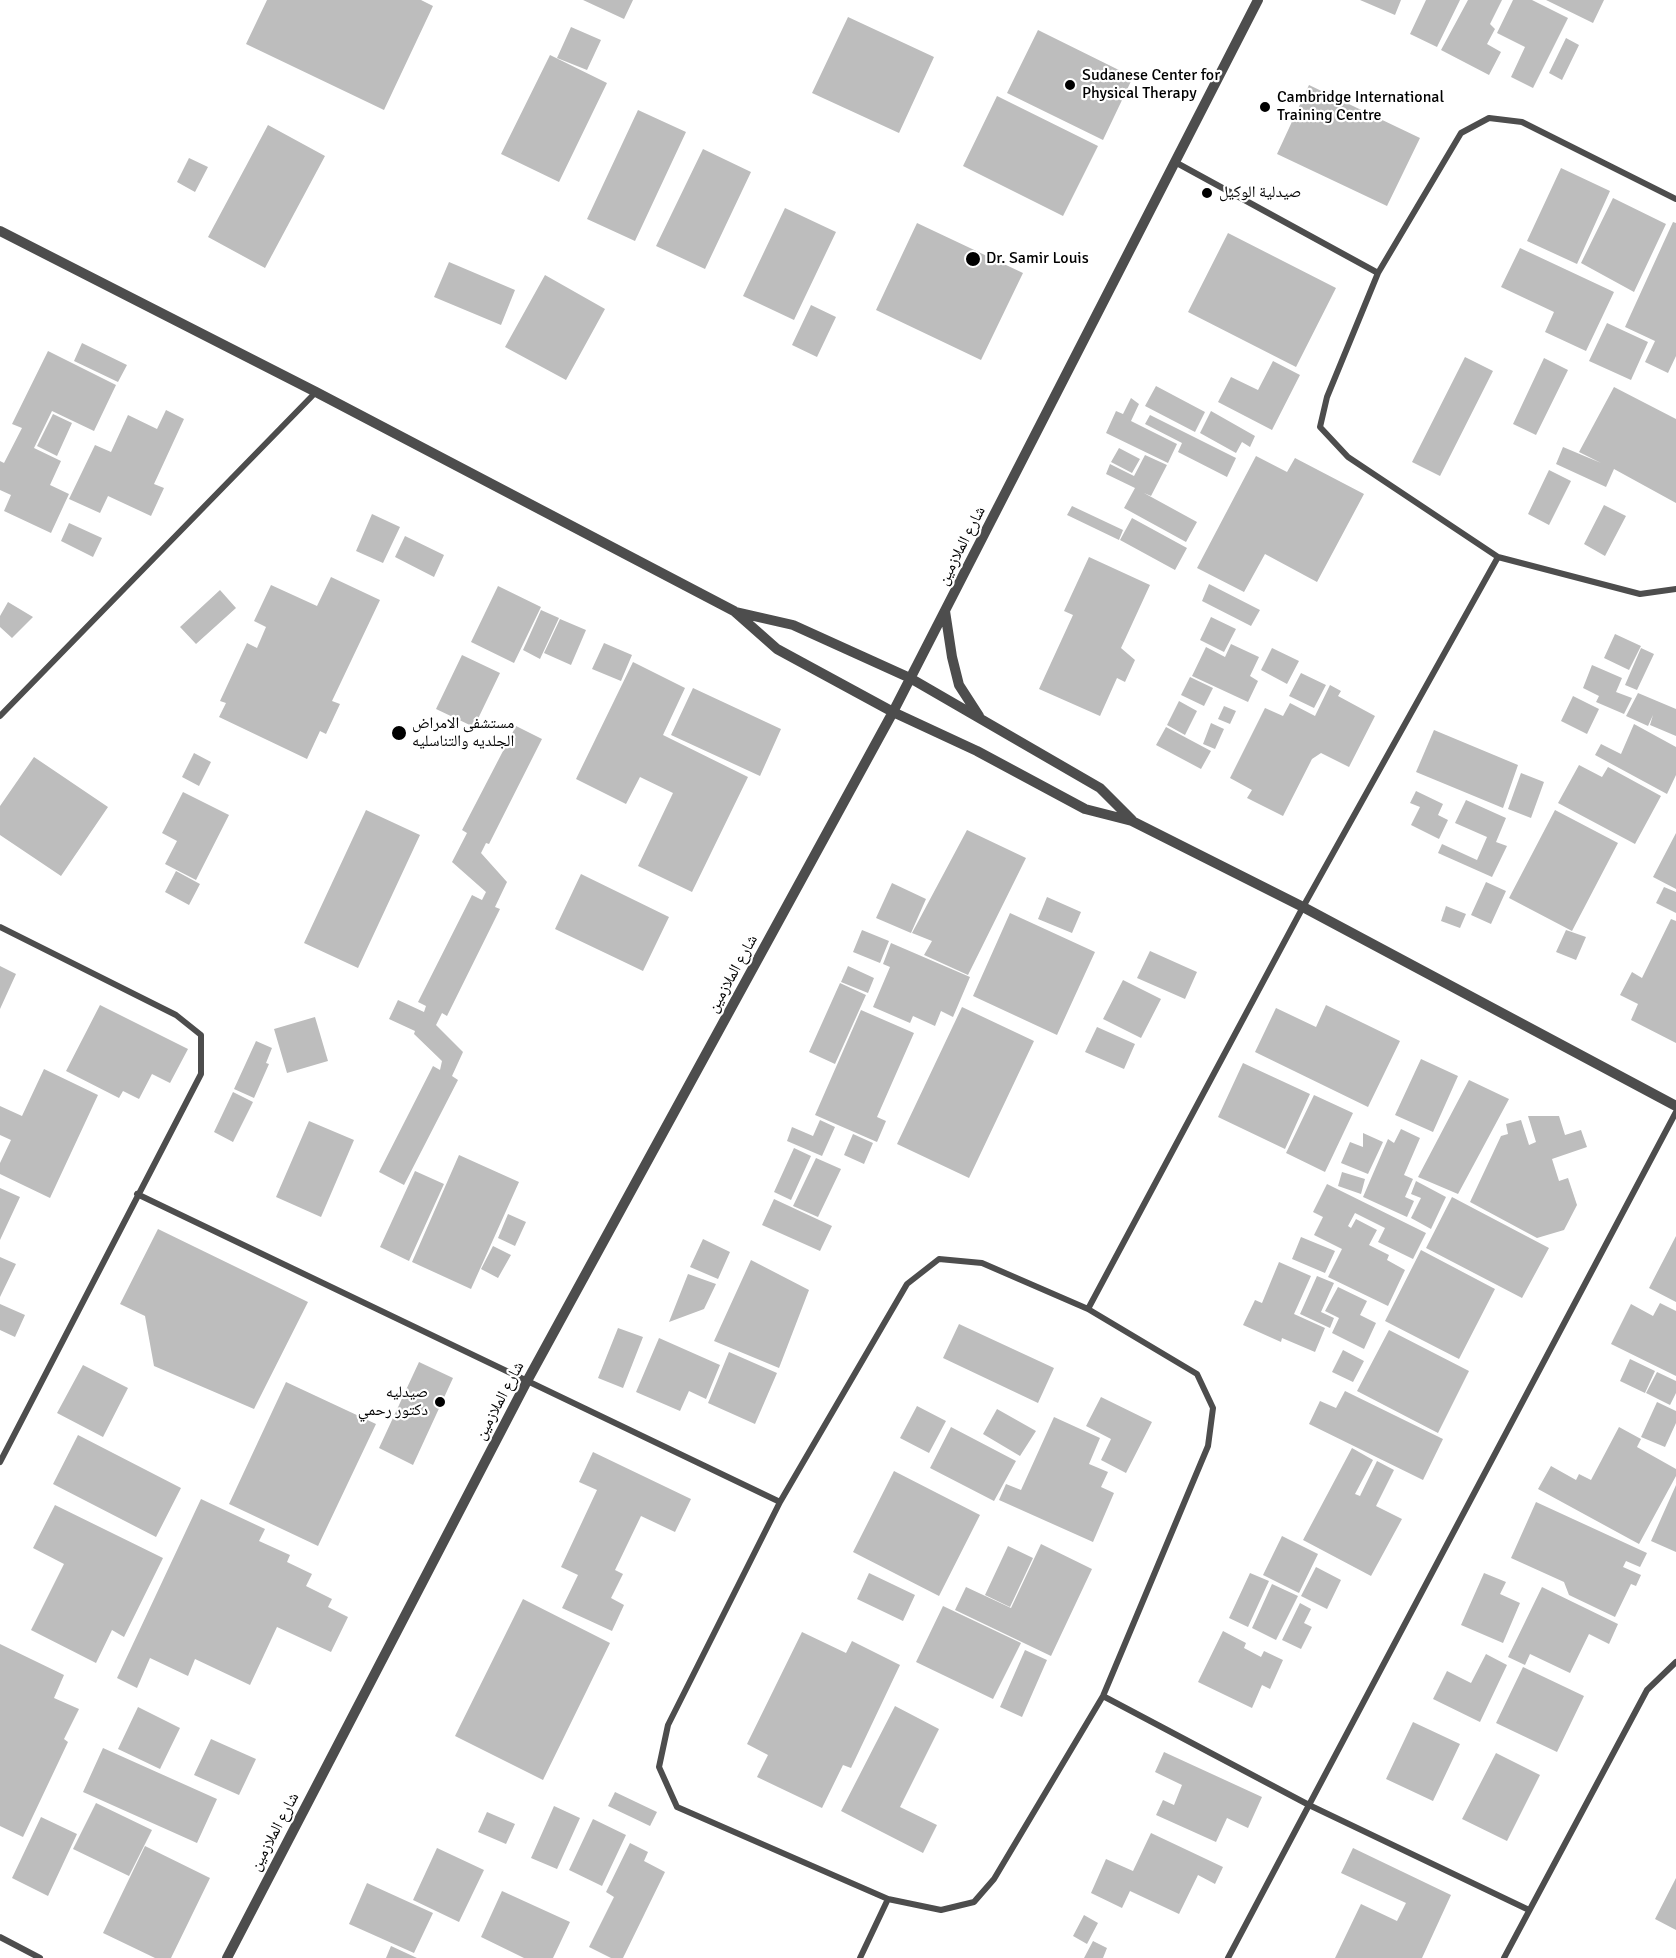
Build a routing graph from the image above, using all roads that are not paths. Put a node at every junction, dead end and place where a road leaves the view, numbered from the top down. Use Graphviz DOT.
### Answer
graph roads {
  1 [pos="1258,0"];
  2 [pos="1175,162"];
  3 [pos="1676,187"];
  4 [pos="1674,198"];
  5 [pos="0,231"];
  6 [pos="1378,273"];
  7 [pos="316,392"];
  8 [pos="1498,557"];
  9 [pos="1676,589"];
  10 [pos="734,611"];
  11 [pos="945,611"];
  12 [pos="910,678"];
  13 [pos="893,712"];
  14 [pos="0,716"];
  15 [pos="980,718"];
  16 [pos="1132,821"];
  17 [pos="1303,907"];
  18 [pos="0,927"];
  19 [pos="1676,1106"];
  20 [pos="1676,1112"];
  21 [pos="137,1194"];
  22 [pos="1088,1309"];
  23 [pos="526,1383"];
  24 [pos="0,1462"];
  25 [pos="780,1502"];
  26 [pos="1676,1662"];
  27 [pos="1103,1696"];
  28 [pos="1309,1805"];
  29 [pos="888,1899"];
  30 [pos="1529,1910"];
  31 [pos="0,1937"];
  32 [pos="40,1958"];
  33 [pos="226,1958"];
  34 [pos="860,1958"];
  35 [pos="1228,1958"];
  36 [pos="1504,1958"];
  1 -- 2 [label="street, شارع الملازمين"];
  2 -- 6 [label="street"];
  2 -- 11 [label="street, شارع الملازمين"];
  3 -- 4 [label="street"];
  4 -- 6 [label="street"];
  5 -- 7 [label="street"];
  6 -- 8 [label="street"];
  7 -- 10 [label="street"];
  7 -- 14 [label="street"];
  8 -- 9 [label="street"];
  8 -- 17 [label="street"];
  10 -- 12 [label="street"];
  10 -- 13 [label="street"];
  11 -- 12 [label="street, شارع الملازمين"];
  11 -- 15 [label="street"];
  12 -- 13 [label="street, شارع الملازمين"];
  12 -- 15 [label="street"];
  13 -- 16 [label="street"];
  13 -- 23 [label="street, شارع الملازمين"];
  15 -- 16 [label="street"];
  16 -- 17 [label="street"];
  17 -- 19 [label="street"];
  17 -- 22 [label="street"];
  18 -- 21 [label="street"];
  20 -- 28 [label="street"];
  21 -- 23 [label="street"];
  21 -- 24 [label="street"];
  22 -- 25 [label="street"];
  22 -- 27 [label="street"];
  23 -- 25 [label="street"];
  23 -- 33 [label="street, شارع الملازمين"];
  25 -- 29 [label="street"];
  26 -- 30 [label="street"];
  27 -- 28 [label="street"];
  27 -- 29 [label="street"];
  28 -- 30 [label="street"];
  28 -- 35 [label="street"];
  29 -- 34 [label="street"];
  30 -- 36 [label="street"];
  31 -- 32 [label="street"];
}
